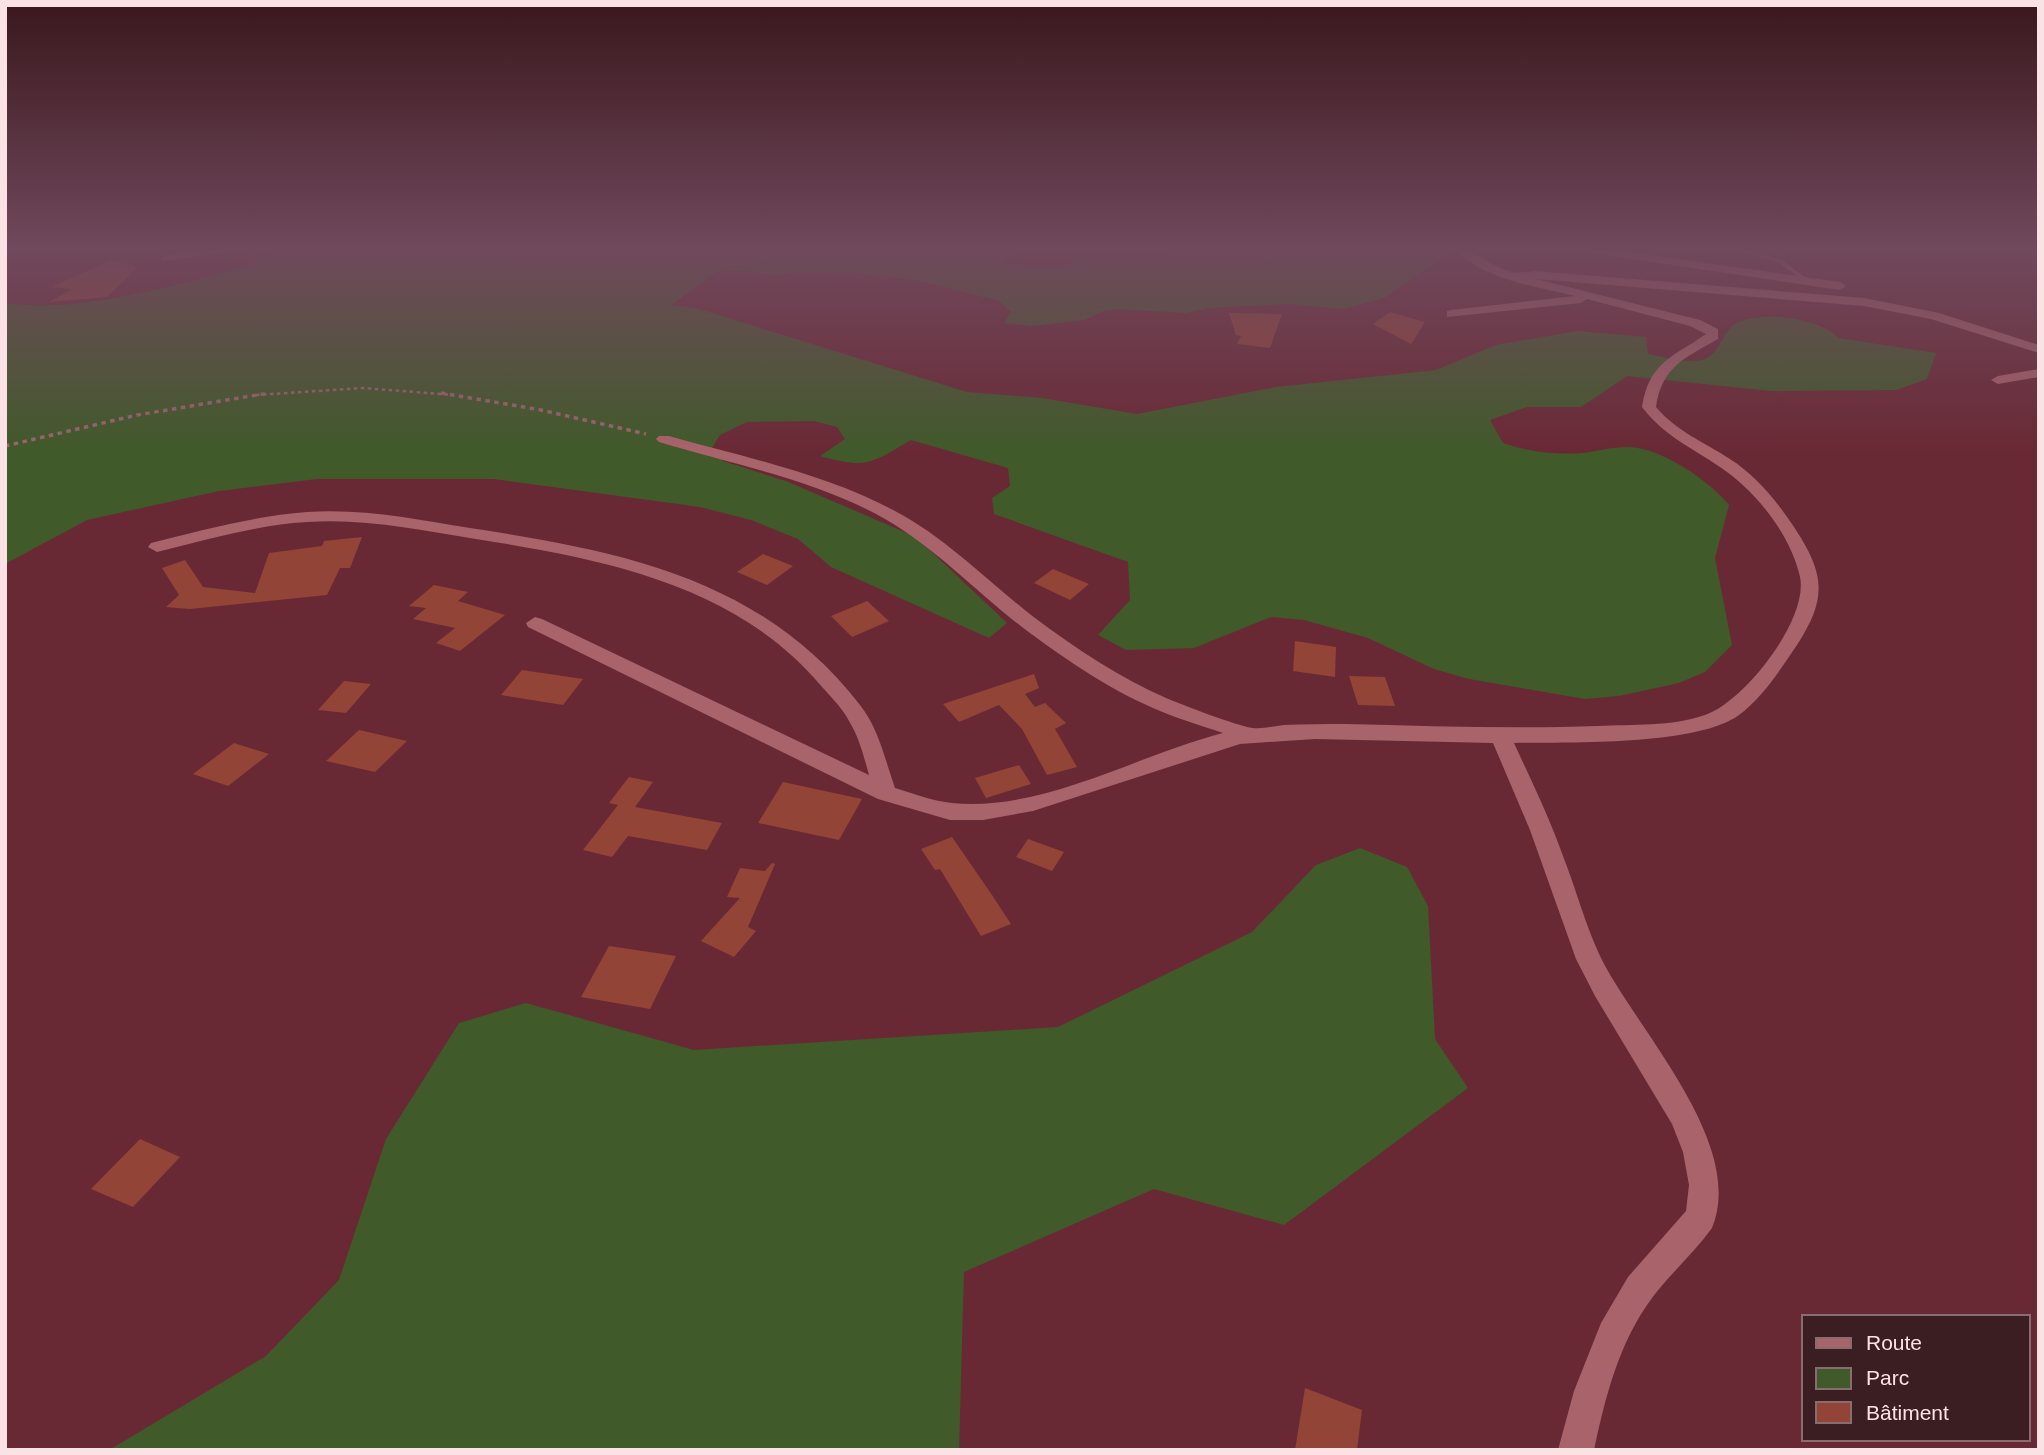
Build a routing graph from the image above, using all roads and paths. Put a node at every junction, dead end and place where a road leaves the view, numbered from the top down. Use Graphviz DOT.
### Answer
graph roads {
  1 [pos="1671,317"];
  2 [pos="1934,317"];
  3 [pos="1969,317"];
  4 [pos="1999,334"];
  5 [pos="2039,349"];
  6 [pos="2039,373"];
  7 [pos="1998,380"];
  8 [pos="664,439"];
  9 [pos="5,446"];
  10 [pos="157,547"];
  11 [pos="535,623"];
  12 [pos="1249,735"];
  13 [pos="1500,736"];
  14 [pos="886,793"];
  15 [pos="1576,1450"];
  1 -- 13 [label="street"];
  2 -- 4 [label="street"];
  3 -- 4 [label="street"];
  4 -- 5 [label="street"];
  6 -- 7 [label="street"];
  8 -- 9 [label="path"];
  8 -- 12 [label="street"];
  10 -- 14 [label="street"];
  11 -- 14 [label="street"];
  12 -- 13 [label="street"];
  12 -- 14 [label="street"];
  13 -- 15 [label="street"];
}
